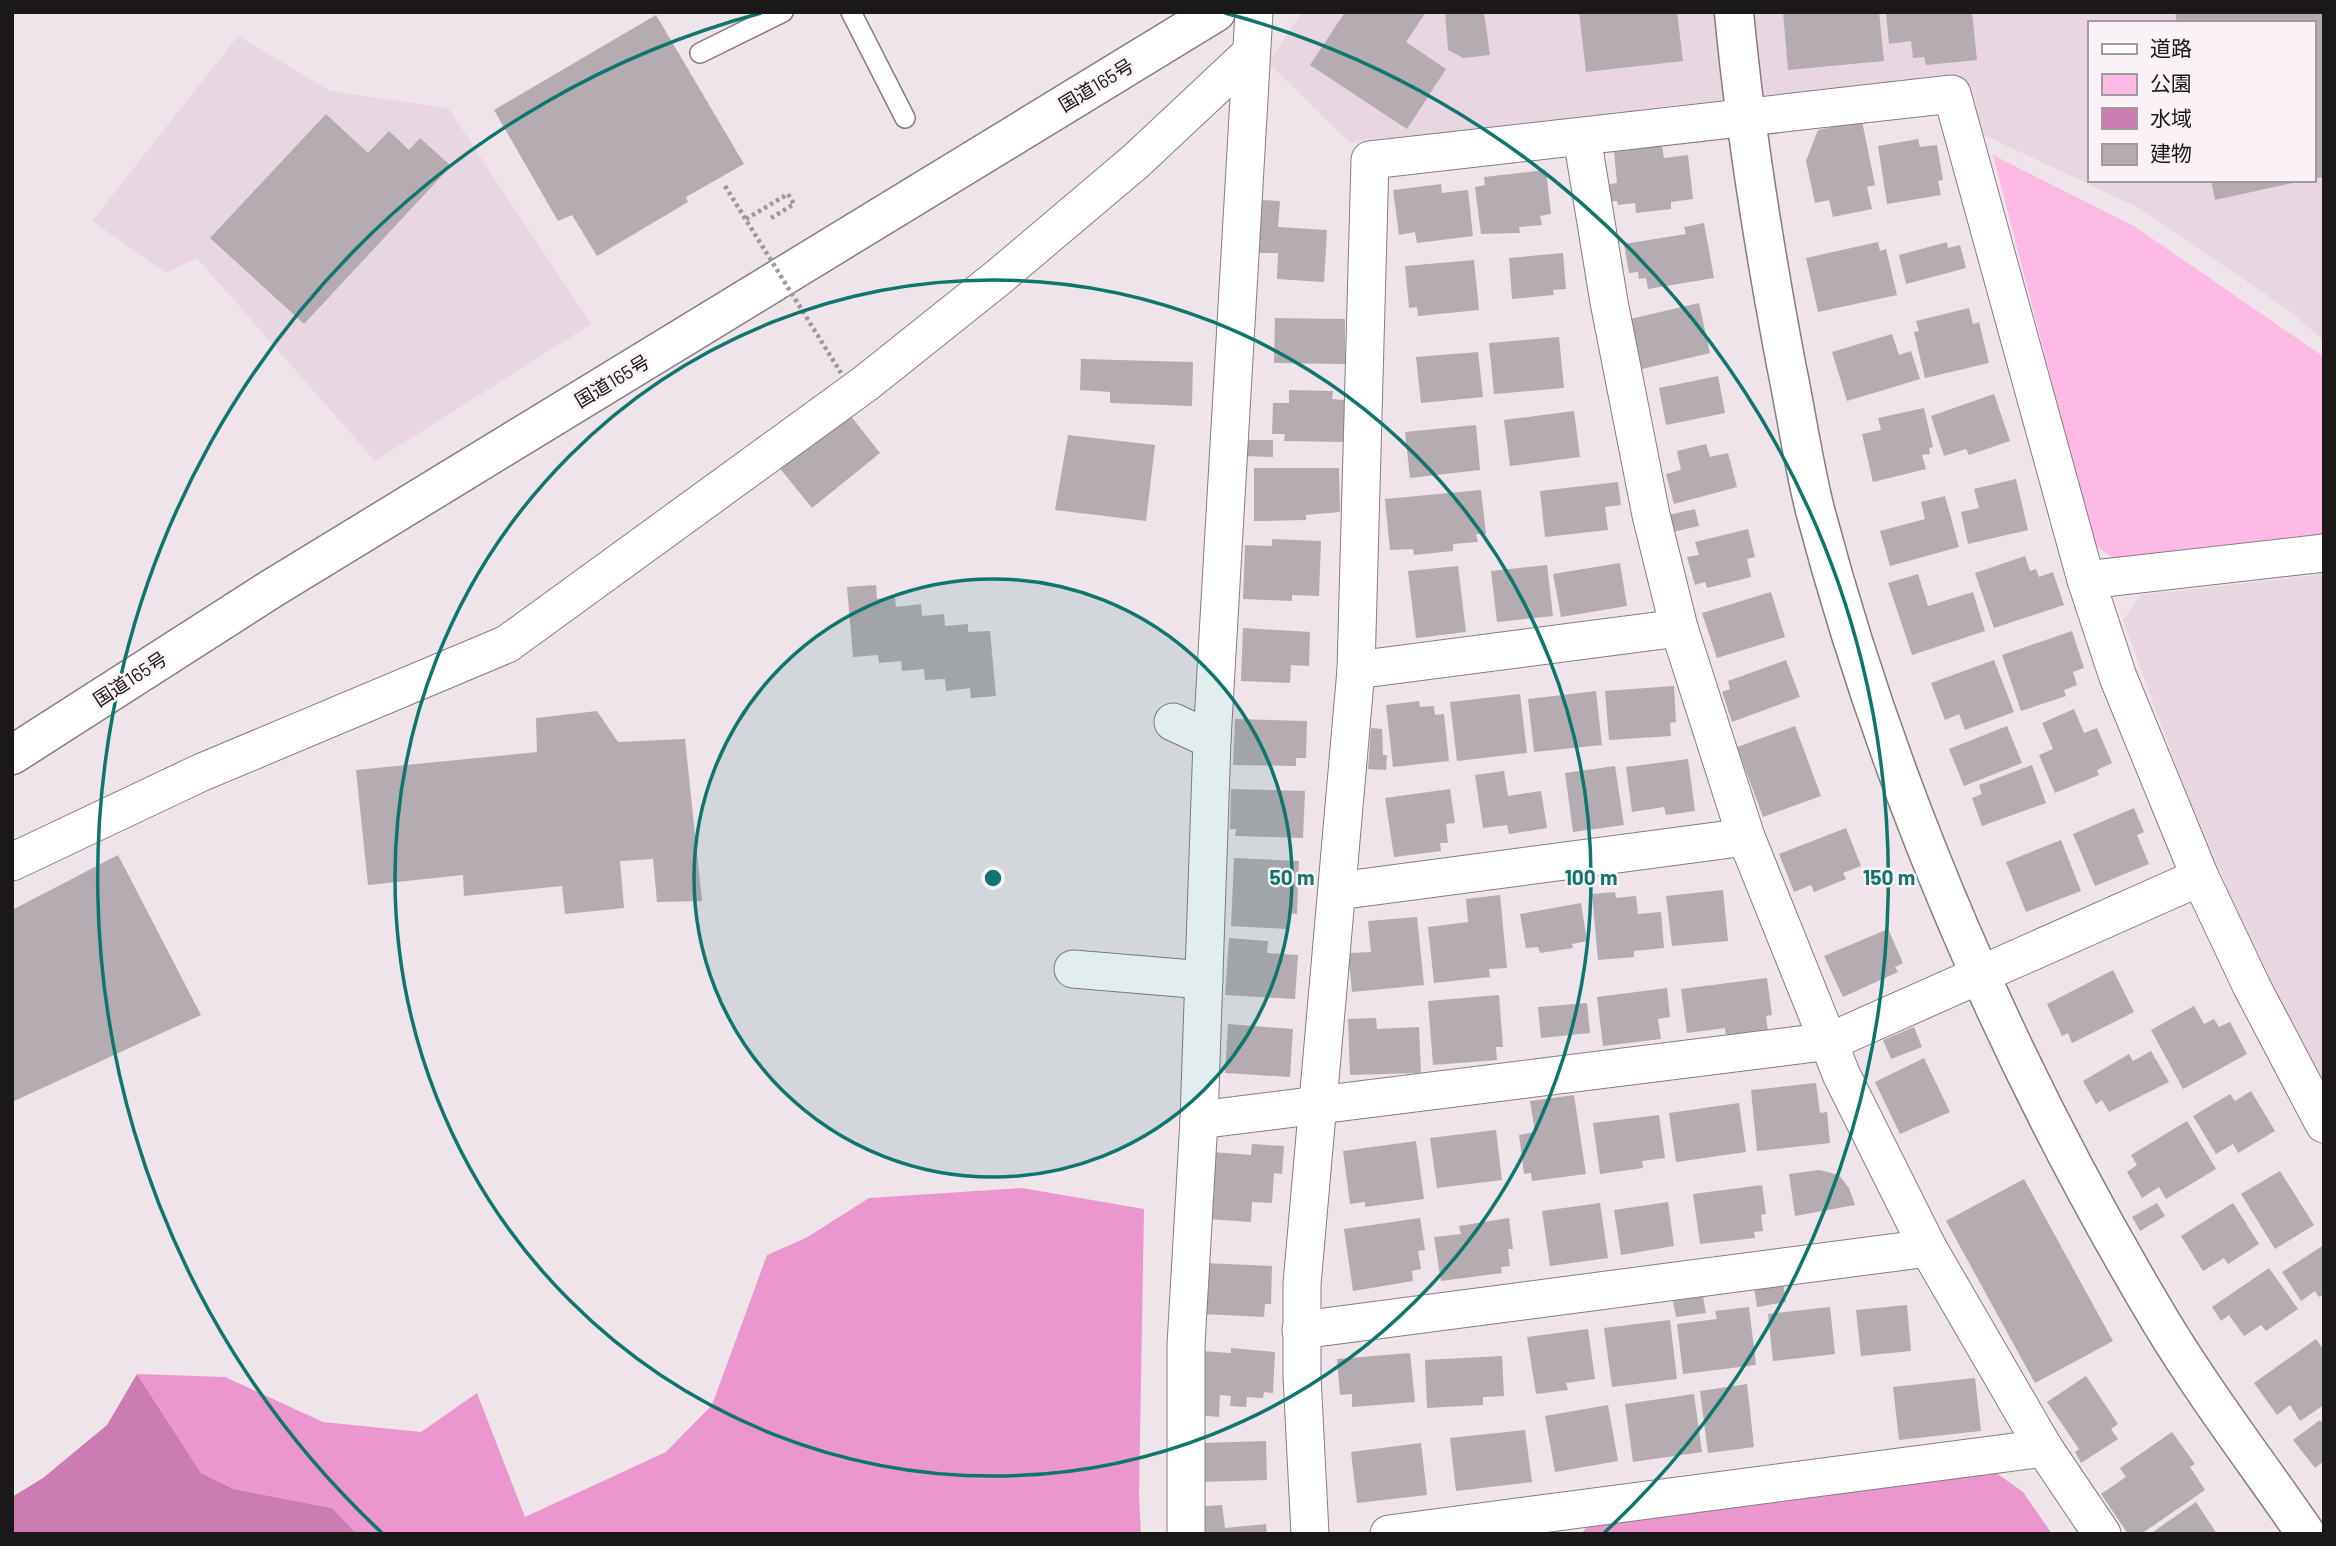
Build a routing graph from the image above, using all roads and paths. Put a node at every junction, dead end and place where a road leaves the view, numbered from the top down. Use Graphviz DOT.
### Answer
graph roads {
  1 [pos="783,12"];
  2 [pos="851,12"];
  3 [pos="1216,12"];
  4 [pos="1254,12"];
  5 [pos="1734,12"];
  6 [pos="700,54"];
  7 [pos="1249,55"];
  8 [pos="1743,117"];
  9 [pos="905,118"];
  10 [pos="1582,137"];
  11 [pos="725,186"];
  12 [pos="746,219"];
  13 [pos="768,220"];
  14 [pos="841,373"];
  15 [pos="2324,553"];
  16 [pos="2086,580"];
  17 [pos="1679,628"];
  18 [pos="1356,670"];
  19 [pos="1173,722"];
  20 [pos="1212,740"];
  21 [pos="12,755"];
  22 [pos="1746,837"];
  23 [pos="12,862"];
  24 [pos="2200,877"];
  25 [pos="1338,891"];
  26 [pos="1073,969"];
  27 [pos="1981,976"];
  28 [pos="1204,980"];
  29 [pos="1831,1041"];
  30 [pos="1318,1107"];
  31 [pos="1199,1120"];
  32 [pos="2324,1124"];
  33 [pos="1928,1248"];
  34 [pos="1301,1330"];
  35 [pos="2043,1448"];
  36 [pos="1553,1522"];
  37 [pos="1186,1534"];
  38 [pos="1310,1534"];
  39 [pos="1389,1534"];
  40 [pos="2102,1534"];
  41 [pos="2306,1534"];
  1 -- 6 [label="lane"];
  2 -- 9 [label="lane"];
  3 -- 21 [label="main road, 国道165号"];
  4 -- 7 [label="street"];
  5 -- 8 [label="main road"];
  7 -- 20 [label="street"];
  7 -- 23 [label="street"];
  8 -- 10 [label="street"];
  8 -- 16 [label="street"];
  8 -- 27 [label="main road"];
  10 -- 17 [label="street"];
  10 -- 18 [label="street"];
  11 -- 12 [label="path, bridge"];
  12 -- 13 [label="path"];
  12 -- 14 [label="path, bridge"];
  15 -- 16 [label="street"];
  16 -- 24 [label="street"];
  17 -- 18 [label="street"];
  17 -- 22 [label="street"];
  18 -- 25 [label="street"];
  19 -- 20 [label="street"];
  20 -- 28 [label="street"];
  22 -- 25 [label="street"];
  22 -- 29 [label="street"];
  24 -- 27 [label="street"];
  24 -- 32 [label="street"];
  25 -- 30 [label="street"];
  26 -- 28 [label="street"];
  27 -- 29 [label="street"];
  27 -- 41 [label="main road"];
  28 -- 31 [label="street"];
  29 -- 30 [label="street"];
  29 -- 33 [label="street"];
  30 -- 31 [label="street"];
  30 -- 34 [label="street"];
  31 -- 37 [label="street"];
  33 -- 34 [label="street"];
  33 -- 35 [label="street"];
  34 -- 38 [label="street"];
  35 -- 36 [label="street"];
  35 -- 40 [label="street"];
  36 -- 39 [label="street"];
}
